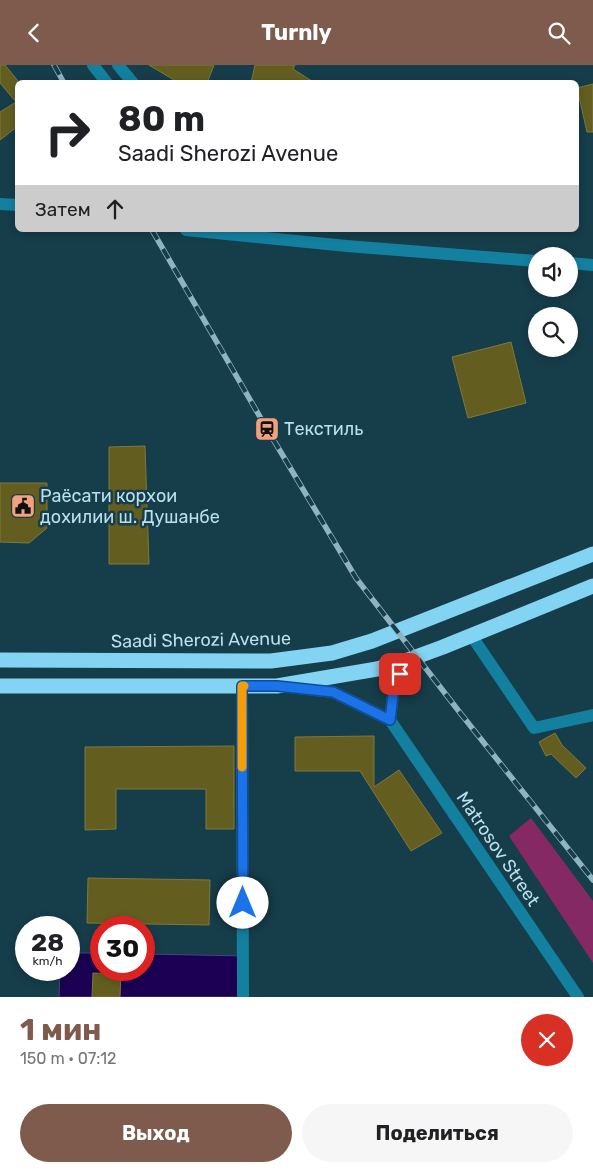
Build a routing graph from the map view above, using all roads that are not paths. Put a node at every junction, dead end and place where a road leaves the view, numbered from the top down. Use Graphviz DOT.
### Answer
graph roads {
  1 [pos="93,65"];
  2 [pos="118,65"];
  3 [pos="105,80"];
  4 [pos="130,80"];
  5 [pos="0,204"];
  6 [pos="15,205"];
  7 [pos="218,232"];
  8 [pos="236,233"];
  9 [pos="528,260"];
  10 [pos="578,264"];
  11 [pos="593,265"];
  12 [pos="593,554"];
  13 [pos="593,586"];
  14 [pos="470,635"];
  15 [pos="0,660"];
  16 [pos="405,661"];
  17 [pos="0,686"];
  18 [pos="242,686"];
  19 [pos="277,686"];
  20 [pos="593,715"];
  21 [pos="390,720"];
  22 [pos="243,997"];
  23 [pos="578,997"];
  1 -- 3 [label="street"];
  2 -- 4 [label="street"];
  5 -- 6 [label="street"];
  7 -- 8 [label="street"];
  8 -- 9 [label="street"];
  10 -- 11 [label="street"];
  12 -- 15 [label="highway, Saadi Sherozi Avenue"];
  13 -- 14 [label="highway"];
  14 -- 16 [label="highway"];
  14 -- 20 [label="street"];
  16 -- 19 [label="highway"];
  16 -- 21 [label="street"];
  17 -- 18 [label="highway"];
  18 -- 19 [label="highway"];
  18 -- 22 [label="street"];
  19 -- 21 [label="street, Matrosov Street"];
  21 -- 23 [label="street, Matrosov Street"];
}
